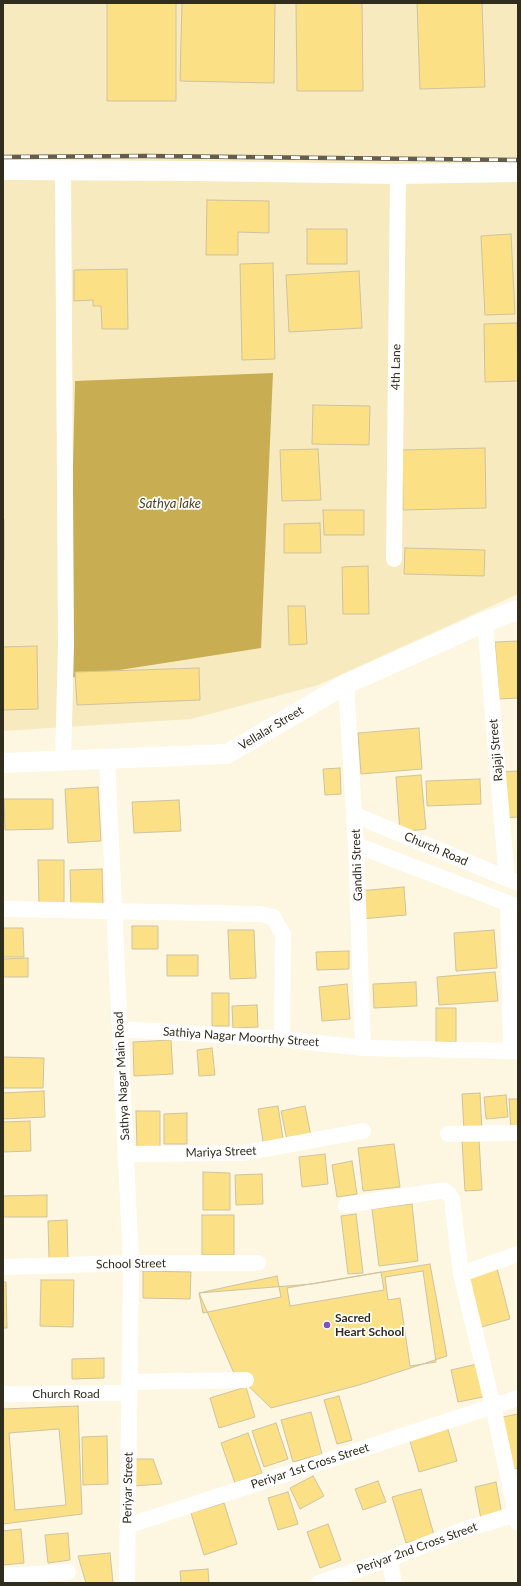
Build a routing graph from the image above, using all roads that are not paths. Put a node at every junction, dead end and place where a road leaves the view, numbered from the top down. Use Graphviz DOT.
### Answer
graph roads {
  1 [pos="3,170"];
  2 [pos="63,170"];
  3 [pos="518,172"];
  4 [pos="398,174"];
  5 [pos="394,559"];
  6 [pos="518,610"];
  7 [pos="485,622"];
  8 [pos="346,684"];
  9 [pos="107,759"];
  10 [pos="63,761"];
  11 [pos="3,763"];
  12 [pos="355,815"];
  13 [pos="356,845"];
  14 [pos="513,881"];
  15 [pos="513,905"];
  16 [pos="3,909"];
  17 [pos="114,910"];
  18 [pos="120,1029"];
  19 [pos="282,1039"];
  20 [pos="363,1048"];
  21 [pos="514,1051"];
  22 [pos="363,1131"];
  23 [pos="518,1133"];
  24 [pos="448,1134"];
  25 [pos="126,1154"];
  26 [pos="346,1205"];
  27 [pos="518,1254"];
  28 [pos="131,1263"];
  29 [pos="258,1263"];
  30 [pos="3,1267"];
  31 [pos="461,1274"];
  32 [pos="246,1380"];
  33 [pos="129,1388"];
  34 [pos="3,1394"];
  35 [pos="518,1398"];
  36 [pos="493,1406"];
  37 [pos="517,1518"];
  38 [pos="127,1526"];
  39 [pos="389,1559"];
  40 [pos="68,1572"];
  41 [pos="3,1576"];
  42 [pos="127,1583"];
  43 [pos="319,1583"];
  44 [pos="394,1583"];
  1 -- 2 [label="street"];
  2 -- 4 [label="street"];
  2 -- 10 [label="street"];
  3 -- 4 [label="street"];
  4 -- 5 [label="street, 4th Lane"];
  6 -- 7 [label="street, Vellalar Street"];
  7 -- 8 [label="street, Vellalar Street"];
  7 -- 14 [label="street, Rajaji Street"];
  8 -- 9 [label="street, Vellalar Street"];
  8 -- 12 [label="street, Gandhi Street"];
  9 -- 10 [label="street, Vellalar Street"];
  9 -- 17 [label="street, Sathya Nagar Main Road"];
  10 -- 11 [label="street, Vellalar Street"];
  12 -- 13 [label="street, Gandhi Street"];
  12 -- 14 [label="street, Church Road"];
  13 -- 15 [label="street, Church Road"];
  13 -- 20 [label="street, Gandhi Street"];
  15 -- 21 [label="street"];
  16 -- 17 [label="street"];
  17 -- 18 [label="street, Sathya Nagar Main Road"];
  17 -- 19 [label="street"];
  18 -- 19 [label="street, Sathiya Nagar Moorthy Street"];
  18 -- 25 [label="street, Sathya Nagar Main Road"];
  19 -- 20 [label="street, Sathiya Nagar Moorthy Street"];
  20 -- 21 [label="street, Sathiya Nagar Moorthy Street"];
  22 -- 25 [label="street, Mariya Street"];
  23 -- 24 [label="street"];
  25 -- 28 [label="street, Sathya Nagar Main Road"];
  26 -- 31 [label="street"];
  27 -- 31 [label="street"];
  28 -- 29 [label="street, School Street"];
  28 -- 30 [label="street, School Street"];
  28 -- 33 [label="street, Sathya Nagar Main Road"];
  31 -- 36 [label="street"];
  32 -- 33 [label="street, Church Road"];
  33 -- 34 [label="street, Church Road"];
  33 -- 38 [label="street, Periyar Street"];
  35 -- 36 [label="street, Periyar 1st Cross Street"];
  36 -- 37 [label="street"];
  36 -- 38 [label="street, Periyar 1st Cross Street"];
  37 -- 39 [label="street, Periyar 2nd Cross Street"];
  38 -- 42 [label="street, Periyar Street"];
  39 -- 43 [label="street, Periyar 2nd Cross Street"];
  39 -- 44 [label="street"];
  40 -- 41 [label="street"];
}
